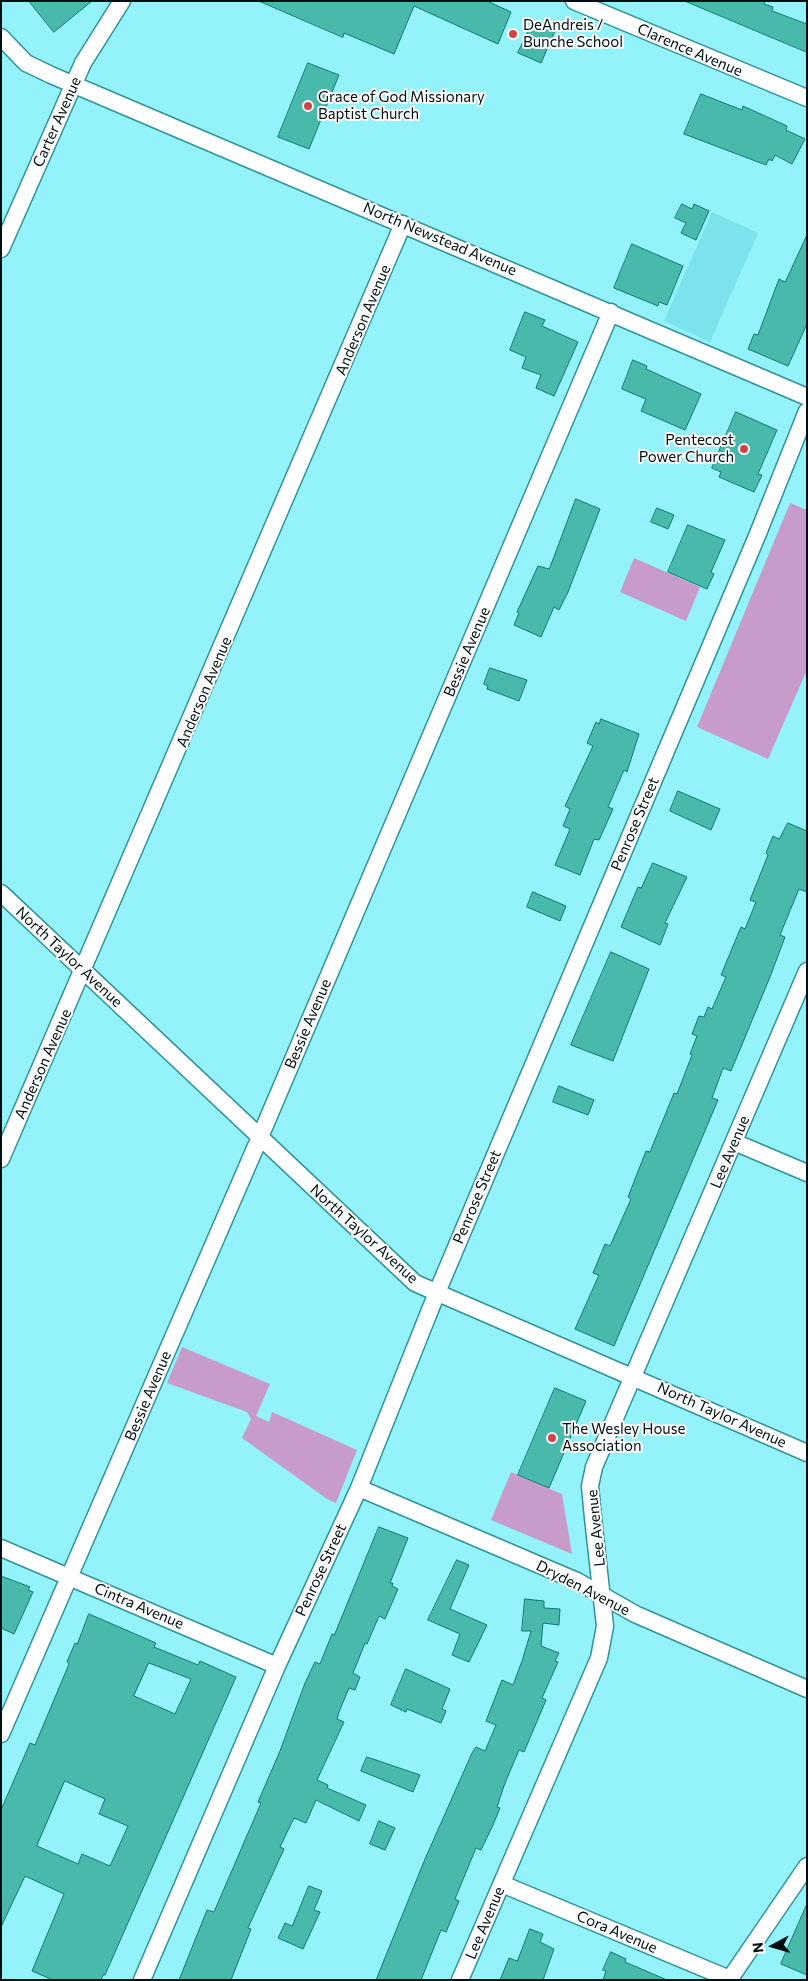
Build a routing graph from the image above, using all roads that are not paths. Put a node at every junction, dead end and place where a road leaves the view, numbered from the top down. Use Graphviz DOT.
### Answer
graph roads {
  1 [pos="122,1"];
  2 [pos="574,1"];
  3 [pos="1,37"];
  4 [pos="73,84"];
  5 [pos="807,98"];
  6 [pos="403,224"];
  7 [pos="1,249"];
  8 [pos="611,312"];
  9 [pos="807,396"];
  10 [pos="807,411"];
  11 [pos="1,893"];
  12 [pos="84,971"];
  13 [pos="807,971"];
  14 [pos="260,1137"];
  15 [pos="734,1142"];
  16 [pos="1,1159"];
  17 [pos="807,1173"];
  18 [pos="437,1294"];
  19 [pos="634,1376"];
  20 [pos="807,1453"];
  21 [pos="359,1488"];
  22 [pos="1,1548"];
  23 [pos="70,1576"];
  24 [pos="604,1597"];
  25 [pos="277,1666"];
  26 [pos="807,1689"];
  27 [pos="1,1734"];
  28 [pos="807,1866"];
  29 [pos="502,1884"];
  30 [pos="730,1979"];
  31 [pos="142,1980"];
  32 [pos="460,1980"];
  1 -- 4 [label="street, Carter Avenue"];
  2 -- 5 [label="street, Clarence Avenue"];
  3 -- 4 [label="street, North Newstead Avenue"];
  4 -- 6 [label="street, North Newstead Avenue"];
  4 -- 7 [label="street, Carter Avenue"];
  6 -- 8 [label="street, North Newstead Avenue"];
  6 -- 12 [label="street, Anderson Avenue"];
  8 -- 9 [label="street, North Newstead Avenue"];
  8 -- 14 [label="street, Bessie Avenue"];
  10 -- 18 [label="street, Penrose Street"];
  11 -- 12 [label="street, North Taylor Avenue"];
  12 -- 14 [label="street, North Taylor Avenue"];
  12 -- 16 [label="street, Anderson Avenue"];
  13 -- 15 [label="street, Lee Avenue"];
  14 -- 18 [label="street, North Taylor Avenue"];
  14 -- 23 [label="street, Bessie Avenue"];
  15 -- 17 [label="street"];
  15 -- 19 [label="street, Lee Avenue"];
  18 -- 19 [label="street, North Taylor Avenue"];
  18 -- 21 [label="street, Penrose Street"];
  19 -- 20 [label="street, North Taylor Avenue"];
  19 -- 24 [label="street, Lee Avenue"];
  21 -- 24 [label="street, Dryden Avenue"];
  21 -- 25 [label="street, Penrose Street"];
  22 -- 23 [label="street, Cintra Avenue"];
  23 -- 25 [label="street, Cintra Avenue"];
  23 -- 27 [label="street, Bessie Avenue"];
  24 -- 26 [label="street, Dryden Avenue"];
  24 -- 29 [label="street, Lee Avenue"];
  25 -- 31 [label="street, Penrose Street"];
  28 -- 30 [label="street"];
  29 -- 30 [label="street, Cora Avenue"];
  29 -- 32 [label="street, Lee Avenue"];
}
